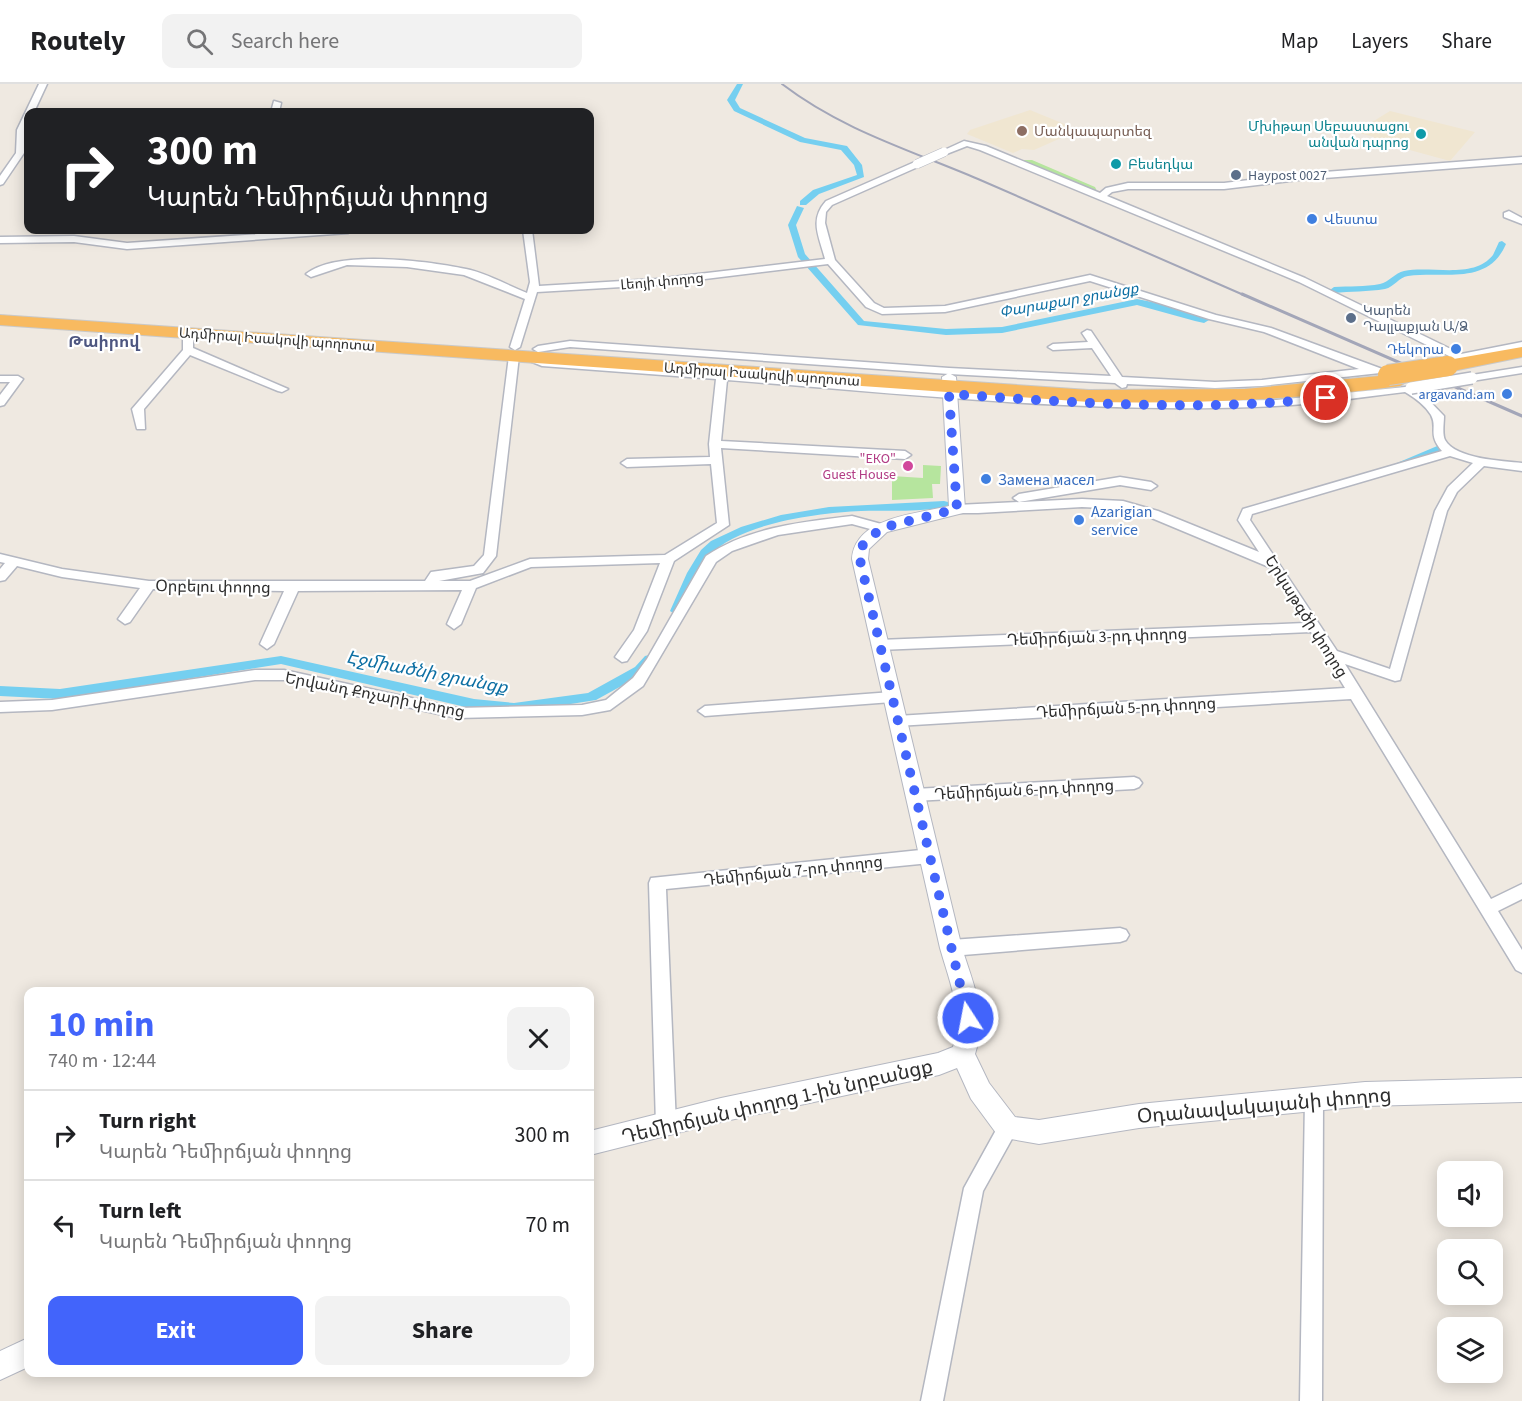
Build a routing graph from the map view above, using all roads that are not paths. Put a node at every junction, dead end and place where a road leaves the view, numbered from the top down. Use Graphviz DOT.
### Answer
graph roads {
  1 [pos="43,84"];
  2 [pos="277,103"];
  3 [pos="32,108"];
  4 [pos="276,108"];
  5 [pos="24,143"];
  6 [pos="1009,158"];
  7 [pos="1522,160"];
  8 [pos="0,182"];
  9 [pos="1109,189"];
  10 [pos="1101,197"];
  11 [pos="1522,214"];
  12 [pos="1522,221"];
  13 [pos="80,234"];
  14 [pos="246,234"];
  15 [pos="528,234"];
  16 [pos="74,239"];
  17 [pos="0,240"];
  18 [pos="830,261"];
  19 [pos="311,274"];
  20 [pos="532,294"];
  21 [pos="0,311"];
  22 [pos="0,320"];
  23 [pos="1087,333"];
  24 [pos="188,341"];
  25 [pos="1095,345"];
  26 [pos="1522,345"];
  27 [pos="1053,347"];
  28 [pos="524,352"];
  29 [pos="1522,352"];
  30 [pos="1522,361"];
  31 [pos="1455,367"];
  32 [pos="1522,370"];
  33 [pos="722,377"];
  34 [pos="0,379"];
  35 [pos="1393,379"];
  36 [pos="949,382"];
  37 [pos="1121,384"];
  38 [pos="282,389"];
  39 [pos="0,403"];
  40 [pos="141,427"];
  41 [pos="715,444"];
  42 [pos="1450,452"];
  43 [pos="905,455"];
  44 [pos="716,460"];
  45 [pos="1481,462"];
  46 [pos="627,463"];
  47 [pos="1522,467"];
  48 [pos="1151,486"];
  49 [pos="957,509"];
  50 [pos="881,528"];
  51 [pos="0,558"];
  52 [pos="668,558"];
  53 [pos="14,561"];
  54 [pos="1275,566"];
  55 [pos="0,577"];
  56 [pos="149,585"];
  57 [pos="471,585"];
  58 [pos="428,586"];
  59 [pos="293,587"];
  60 [pos="124,619"];
  61 [pos="454,624"];
  62 [pos="1315,627"];
  63 [pos="267,645"];
  64 [pos="879,645"];
  65 [pos="1331,654"];
  66 [pos="622,657"];
  67 [pos="1356,693"];
  68 [pos="892,697"];
  69 [pos="0,707"];
  70 [pos="705,711"];
  71 [pos="897,721"];
  72 [pos="1134,783"];
  73 [pos="915,795"];
  74 [pos="930,856"];
  75 [pos="1522,891"];
  76 [pos="1487,909"];
  77 [pos="1120,935"];
  78 [pos="951,948"];
  79 [pos="1522,965"];
  80 [pos="963,1054"];
  81 [pos="1522,1090"];
  82 [pos="1314,1099"];
  83 [pos="666,1125"];
  84 [pos="1008,1128"];
  85 [pos="594,1142"];
  86 [pos="24,1354"];
  87 [pos="0,1366"];
  88 [pos="932,1401"];
  89 [pos="1311,1401"];
  1 -- 3 [label="street"];
  2 -- 4 [label="street"];
  5 -- 8 [label="street"];
  6 -- 9 [label="street"];
  6 -- 10 [label="street"];
  6 -- 18 [label="street, bridge"];
  7 -- 9 [label="street"];
  9 -- 10 [label="street"];
  10 -- 31 [label="street"];
  11 -- 12 [label="street"];
  13 -- 16 [label="street"];
  14 -- 16 [label="street"];
  15 -- 20 [label="street"];
  16 -- 17 [label="street"];
  18 -- 20 [label="street, Լեոյի փողոց"];
  18 -- 35 [label="street"];
  19 -- 20 [label="street"];
  20 -- 28 [label="street"];
  21 -- 28 [label="highway, Ադմիրալ Իսակովի պողոտա"];
  22 -- 24 [label="highway, Ադմիրալ Իսակովի պողոտա"];
  23 -- 25 [label="street"];
  24 -- 28 [label="highway, Ադմիրալ Իսակովի պողոտա"];
  24 -- 38 [label="street"];
  24 -- 40 [label="street"];
  25 -- 27 [label="street"];
  25 -- 37 [label="street"];
  26 -- 31 [label="street"];
  28 -- 33 [label="street"];
  28 -- 36 [label="highway, Ադմիրալ Իսակովի պողոտա"];
  28 -- 58 [label="street, Օրբելու փողոց"];
  29 -- 31 [label="highway, Ադմիրալ Իսակովի պողոտա"];
  30 -- 31 [label="highway, Ադմիրալ Իսակովի պողոտա"];
  31 -- 32 [label="street"];
  31 -- 35 [label="highway, Ադմիրալ Իսակովի պողոտա"];
  33 -- 36 [label="street"];
  33 -- 41 [label="street"];
  34 -- 39 [label="street"];
  35 -- 36 [label="highway, Ադմիրալ Իսակովի պողոտա"];
  35 -- 37 [label="highway, Ադմիրալ Իսակովի պողոտա"];
  35 -- 42 [label="street"];
  36 -- 37 [label="highway, Ադմիրալ Իսակովի պողոտա"];
  36 -- 49 [label="street"];
  41 -- 43 [label="street"];
  41 -- 44 [label="street"];
  42 -- 45 [label="street"];
  42 -- 54 [label="street, Երկաթգծի փողոց"];
  44 -- 46 [label="street"];
  44 -- 52 [label="street"];
  45 -- 47 [label="street"];
  45 -- 65 [label="street"];
  48 -- 49 [label="street"];
  49 -- 50 [label="street"];
  49 -- 54 [label="street"];
  50 -- 64 [label="street"];
  50 -- 69 [label="street, Երվանդ Քոչարի փողոց"];
  51 -- 53 [label="street, Օրբելու փողոց"];
  52 -- 57 [label="street, Օրբելու փողոց"];
  52 -- 66 [label="street"];
  53 -- 55 [label="street"];
  53 -- 56 [label="street, Օրբելու փողոց"];
  54 -- 62 [label="street, Երկաթգծի փողոց"];
  56 -- 59 [label="street, Օրբելու փողոց"];
  56 -- 60 [label="street"];
  57 -- 58 [label="street, Օրբելու փողոց"];
  57 -- 61 [label="street"];
  58 -- 59 [label="street, Օրբելու փողոց"];
  59 -- 63 [label="street"];
  62 -- 64 [label="street, Դեմիրճյան 3-րդ փողոց"];
  62 -- 65 [label="street, Երկաթգծի փողոց"];
  64 -- 68 [label="street"];
  65 -- 67 [label="street, Երկաթգծի փողոց"];
  67 -- 71 [label="street, Դեմիրճյան 5-րդ փողոց"];
  67 -- 76 [label="street, Երկաթգծի փողոց"];
  68 -- 70 [label="street"];
  68 -- 71 [label="street"];
  71 -- 73 [label="street"];
  72 -- 73 [label="street, Դեմիրճյան 6-րդ փողոց"];
  73 -- 74 [label="street"];
  74 -- 78 [label="street"];
  74 -- 83 [label="street, Դեմիրճյան 7-րդ փողոց"];
  75 -- 76 [label="street"];
  76 -- 79 [label="street, Երկաթգծի փողոց"];
  77 -- 78 [label="street"];
  78 -- 80 [label="street"];
  80 -- 83 [label="street, Դեմիրճյան փողոց 1-ին նրբանցք"];
  80 -- 84 [label="street"];
  81 -- 82 [label="street, Օդանավակայանի փողոց"];
  82 -- 84 [label="street, Օդանավակայանի փողոց"];
  82 -- 89 [label="street"];
  83 -- 85 [label="street, Դեմիրճյան փողոց 1-ին նրբանցք"];
  84 -- 88 [label="street"];
  86 -- 87 [label="street"];
}
